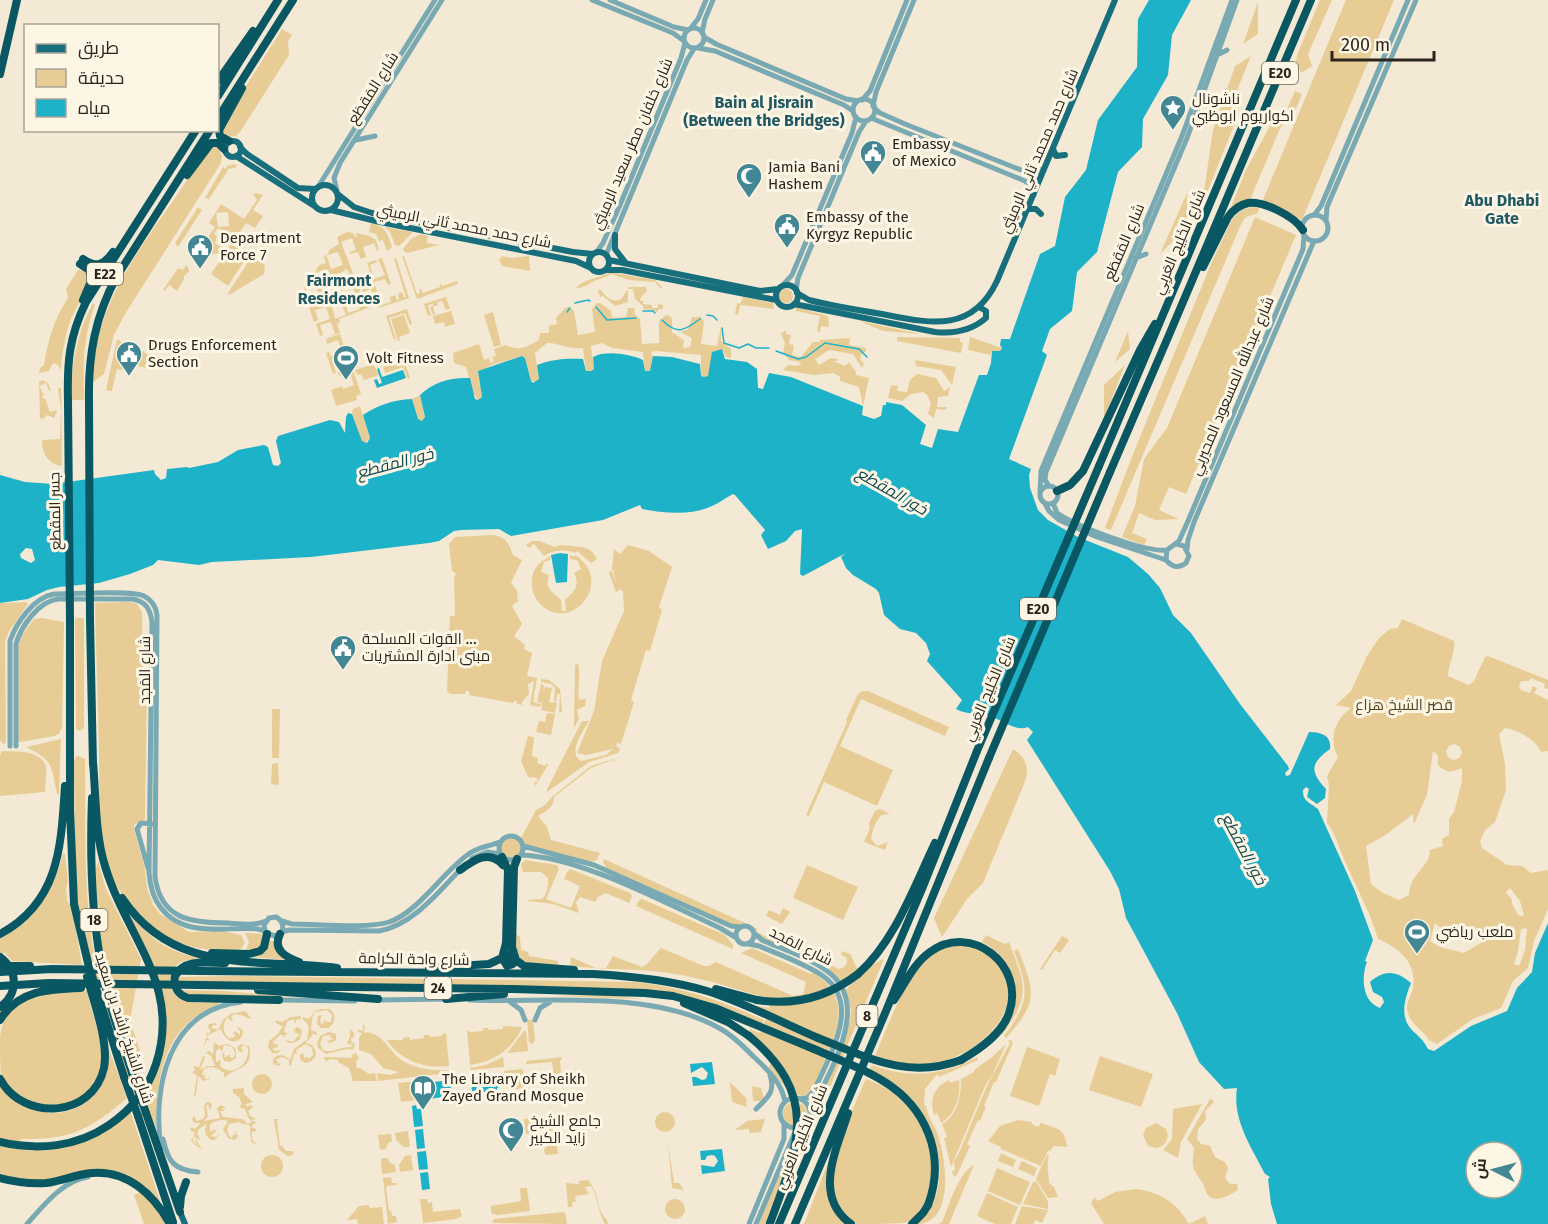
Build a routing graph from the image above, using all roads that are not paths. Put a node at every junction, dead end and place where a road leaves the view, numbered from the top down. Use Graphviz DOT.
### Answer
graph roads {
  1 [pos="17,0"];
  2 [pos="22,0"];
  3 [pos="276,0"];
  4 [pos="442,0"];
  5 [pos="592,0"];
  6 [pos="610,0"];
  7 [pos="706,0"];
  8 [pos="713,0"];
  9 [pos="907,0"];
  10 [pos="914,0"];
  11 [pos="1115,0"];
  12 [pos="1232,0"];
  13 [pos="1237,0"];
  14 [pos="1296,0"];
  15 [pos="1311,0"];
  16 [pos="1408,0"];
  17 [pos="1416,0"];
  18 [pos="292,1"];
  19 [pos="437,2"];
  20 [pos="429,9"];
  21 [pos="907,9"];
  22 [pos="13,19"];
  23 [pos="689,29"];
  24 [pos="703,35"];
  25 [pos="420,36"];
  26 [pos="684,42"];
  27 [pos="696,49"];
  28 [pos="1227,50"];
  29 [pos="1216,55"];
  30 [pos="257,56"];
  31 [pos="0,74"];
  32 [pos="219,80"];
  33 [pos="219,94"];
  34 [pos="860,101"];
  35 [pos="874,107"];
  36 [pos="854,114"];
  37 [pos="219,116"];
  38 [pos="868,119"];
  39 [pos="190,132"];
  40 [pos="195,132"];
  41 [pos="209,132"];
  42 [pos="375,136"];
  43 [pos="230,141"];
  44 [pos="354,141"];
  45 [pos="240,147"];
  46 [pos="224,149"];
  47 [pos="1053,149"];
  48 [pos="1181,152"];
  49 [pos="1065,155"];
  50 [pos="236,156"];
  51 [pos="178,160"];
  52 [pos="1185,162"];
  53 [pos="1045,168"];
  54 [pos="317,188"];
  55 [pos="338,193"];
  56 [pos="1034,195"];
  57 [pos="316,207"];
  58 [pos="1028,209"];
  59 [pos="332,210"];
  60 [pos="143,214"];
  61 [pos="1041,214"];
  62 [pos="1314,215"];
  63 [pos="1326,221"];
  64 [pos="147,230"];
  65 [pos="1304,233"];
  66 [pos="615,235"];
  67 [pos="1314,241"];
  68 [pos="594,254"];
  69 [pos="1146,254"];
  70 [pos="608,257"];
  71 [pos="1134,258"];
  72 [pos="628,264"];
  73 [pos="591,268"];
  74 [pos="606,270"];
  75 [pos="780,287"];
  76 [pos="1187,291"];
  77 [pos="797,292"];
  78 [pos="776,300"];
  79 [pos="794,304"];
  80 [pos="979,308"];
  81 [pos="1164,313"];
  82 [pos="70,344"];
  83 [pos="1098,350"];
  84 [pos="1102,358"];
  85 [pos="1078,391"];
  86 [pos="1053,489"];
  87 [pos="1041,493"];
  88 [pos="1044,502"];
  89 [pos="1053,503"];
  90 [pos="1176,544"];
  91 [pos="1187,549"];
  92 [pos="1167,550"];
  93 [pos="1167,560"];
  94 [pos="70,620"];
  95 [pos="90,620"];
  96 [pos="69,731"];
  97 [pos="13,746"];
  98 [pos="977,752"];
  99 [pos="989,758"];
  100 [pos="93,762"];
  101 [pos="955,808"];
  102 [pos="153,824"];
  103 [pos="500,842"];
  104 [pos="523,846"];
  105 [pos="501,856"];
  106 [pos="519,857"];
  107 [pos="460,870"];
  108 [pos="149,873"];
  109 [pos="111,881"];
  110 [pos="507,884"];
  111 [pos="266,921"];
  112 [pos="281,921"];
  113 [pos="740,927"];
  114 [pos="266,933"];
  115 [pos="281,933"];
  116 [pos="754,933"];
  117 [pos="0,934"];
  118 [pos="735,937"];
  119 [pos="83,943"];
  120 [pos="748,944"];
  121 [pos="509,945"];
  122 [pos="182,948"];
  123 [pos="0,957"];
  124 [pos="254,963"];
  125 [pos="0,966"];
  126 [pos="316,966"];
  127 [pos="139,970"];
  128 [pos="359,971"];
  129 [pos="395,971"];
  130 [pos="0,972"];
  131 [pos="593,974"];
  132 [pos="641,977"];
  133 [pos="166,985"];
  134 [pos="0,986"];
  135 [pos="215,986"];
  136 [pos="544,991"];
  137 [pos="660,996"];
  138 [pos="378,999"];
  139 [pos="446,999"];
  140 [pos="279,1000"];
  141 [pos="508,1001"];
  142 [pos="552,1001"];
  143 [pos="0,1007"];
  144 [pos="886,1011"];
  145 [pos="0,1020"];
  146 [pos="525,1020"];
  147 [pos="535,1020"];
  148 [pos="762,1064"];
  149 [pos="128,1075"];
  150 [pos="0,1079"];
  151 [pos="855,1085"];
  152 [pos="799,1099"];
  153 [pos="785,1102"];
  154 [pos="756,1109"];
  155 [pos="159,1110"];
  156 [pos="142,1114"];
  157 [pos="810,1115"];
  158 [pos="784,1123"];
  159 [pos="799,1127"];
  160 [pos="146,1138"];
  161 [pos="0,1142"];
  162 [pos="164,1167"];
  163 [pos="198,1172"];
  164 [pos="0,1178"];
  165 [pos="123,1179"];
  166 [pos="186,1182"];
  167 [pos="171,1188"];
  168 [pos="809,1192"];
  169 [pos="180,1212"];
  170 [pos="27,1224"];
  171 [pos="172,1224"];
  172 [pos="184,1224"];
  173 [pos="749,1224"];
  174 [pos="756,1224"];
  175 [pos="773,1224"];
  176 [pos="795,1224"];
  177 [pos="800,1224"];
  178 [pos="851,1224"];
  179 [pos="912,1224"];
  1 -- 22 [label="highway"];
  2 -- 22 [label="highway"];
  3 -- 32 [label="highway"];
  3 -- 33 [label="highway"];
  4 -- 19 [label="street, شارع المَقطَع"];
  5 -- 26 [label="street"];
  6 -- 23 [label="street"];
  7 -- 23 [label="street"];
  8 -- 24 [label="street"];
  9 -- 21 [label="street"];
  10 -- 21 [label="street"];
  11 -- 47 [label="main road, شارع حمد محمد ثاني الرميثي"];
  12 -- 29 [label="street, شارع المَقطَع"];
  13 -- 29 [label="street, شارع المَقطَع"];
  14 -- 81 [label="highway, شارع الخَلِيج العَربِي / E20"];
  15 -- 76 [label="highway, شارع الخَلِيج العَربِي / E20"];
  16 -- 62 [label="street"];
  17 -- 63 [label="street"];
  18 -- 30 [label="highway"];
  19 -- 20 [label="street, شارع المَقطَع"];
  19 -- 25 [label="street, شارع المَقطَع"];
  20 -- 25 [label="street"];
  20 -- 54 [label="street, شارع المَقطَع"];
  21 -- 34 [label="street"];
  21 -- 35 [label="street"];
  22 -- 31 [label="highway"];
  23 -- 24 [label="street"];
  23 -- 26 [label="street"];
  24 -- 27 [label="street"];
  24 -- 34 [label="street"];
  25 -- 44 [label="street, شارع المَقطَع"];
  26 -- 27 [label="street"];
  26 -- 68 [label="street, شارع خلفان مطر سعيد الرميثي"];
  27 -- 36 [label="street"];
  27 -- 66 [label="street, شارع خلفان مطر سعيد الرميثي"];
  28 -- 29 [label="street"];
  29 -- 48 [label="street, شارع المَقطَع"];
  29 -- 71 [label="street, شارع المَقطَع"];
  30 -- 37 [label="highway"];
  30 -- 43 [label="highway"];
  34 -- 35 [label="street"];
  34 -- 36 [label="street"];
  35 -- 38 [label="street"];
  35 -- 53 [label="street"];
  36 -- 38 [label="street"];
  36 -- 75 [label="street"];
  38 -- 56 [label="street"];
  38 -- 77 [label="street"];
  39 -- 51 [label="highway"];
  40 -- 51 [label="highway, E22"];
  41 -- 64 [label="highway, E22"];
  42 -- 44 [label="street"];
  43 -- 45 [label="main road"];
  43 -- 46 [label="main road"];
  44 -- 55 [label="street, شارع المَقطَع"];
  45 -- 50 [label="main road"];
  45 -- 54 [label="main road"];
  46 -- 50 [label="main road"];
  46 -- 64 [label="highway"];
  47 -- 49 [label="main road"];
  47 -- 53 [label="main road, شارع حمد محمد ثاني الرميثي"];
  48 -- 52 [label="street"];
  48 -- 71 [label="street, شارع المَقطَع"];
  50 -- 57 [label="main road"];
  51 -- 60 [label="highway, E22"];
  53 -- 56 [label="main road, شارع حمد محمد ثاني الرميثي"];
  54 -- 55 [label="main road"];
  54 -- 57 [label="main road"];
  55 -- 59 [label="main road"];
  55 -- 68 [label="main road, شارع حمد محمد ثاني الرميثي"];
  56 -- 58 [label="main road, شارع حمد محمد ثاني الرميثي"];
  57 -- 59 [label="main road"];
  58 -- 61 [label="main road"];
  58 -- 80 [label="main road, شارع حمد محمد ثاني الرميثي"];
  59 -- 73 [label="main road, شارع حمد محمد ثاني الرميثي"];
  60 -- 82 [label="highway, E22"];
  60 -- 82 [label="highway"];
  62 -- 63 [label="street"];
  62 -- 65 [label="street"];
  63 -- 67 [label="street"];
  64 -- 95 [label="highway, E22, bridge"];
  65 -- 67 [label="street"];
  65 -- 76 [label="highway"];
  65 -- 90 [label="street, شارع عبدالله المسعود المحيربي"];
  66 -- 70 [label="street, شارع خلفان مطر سعيد الرميثي"];
  66 -- 72 [label="main road"];
  67 -- 91 [label="street, شارع عبدالله المسعود المحيربي"];
  68 -- 70 [label="main road"];
  68 -- 73 [label="main road"];
  69 -- 71 [label="street"];
  70 -- 72 [label="main road"];
  70 -- 74 [label="main road"];
  71 -- 83 [label="street, شارع المَقطَع"];
  71 -- 85 [label="street, شارع المَقطَع"];
  72 -- 75 [label="main road"];
  73 -- 74 [label="main road"];
  74 -- 78 [label="main road"];
  75 -- 77 [label="main road"];
  75 -- 78 [label="main road"];
  76 -- 99 [label="highway, شارع الخَلِيج العَربِي / E20, bridge"];
  77 -- 79 [label="main road"];
  77 -- 80 [label="main road, شارع حمد محمد ثاني الرميثي"];
  78 -- 79 [label="main road"];
  79 -- 80 [label="main road, شارع حمد محمد ثاني الرميثي"];
  81 -- 86 [label="highway"];
  81 -- 98 [label="highway, شارع الخَلِيج العَربِي / E20, bridge"];
  82 -- 94 [label="highway, جسر المقطع / E22, bridge"];
  83 -- 84 [label="street"];
  83 -- 85 [label="street, شارع المَقطَع"];
  85 -- 86 [label="street, شارع المَقطَع"];
  85 -- 87 [label="street, شارع المَقطَع"];
  86 -- 87 [label="street"];
  86 -- 89 [label="street"];
  87 -- 88 [label="street"];
  88 -- 89 [label="street"];
  88 -- 93 [label="street"];
  89 -- 92 [label="street"];
  90 -- 91 [label="street"];
  90 -- 92 [label="street"];
  91 -- 93 [label="street"];
  92 -- 93 [label="street"];
  94 -- 96 [label="highway, شارع الشيخ راشد بن سعيد / 18"];
  95 -- 100 [label="highway, شارع الشيخ راشد بن سعيد / 18"];
  96 -- 117 [label="highway"];
  96 -- 119 [label="highway, شارع الشيخ راشد بن سعيد / 18"];
  97 -- 102 [label="street, شارع المَجد"];
  98 -- 101 [label="highway, شارع الخَلِيج العَربِي / 8"];
  99 -- 144 [label="highway, شارع الخَلِيج العَربِي / 8"];
  100 -- 109 [label="highway"];
  100 -- 149 [label="highway, شارع الشيخ راشد بن سعيد / 18"];
  101 -- 132 [label="highway, bridge"];
  101 -- 175 [label="highway, شارع الخَلِيج العَربِي / 8"];
  102 -- 108 [label="street, شارع المَجد"];
  102 -- 108 [label="street"];
  102 -- 111 [label="street, شارع المَجد"];
  103 -- 104 [label="street"];
  103 -- 105 [label="street"];
  103 -- 112 [label="street"];
  104 -- 106 [label="street"];
  104 -- 113 [label="street"];
  105 -- 106 [label="street"];
  105 -- 107 [label="street"];
  105 -- 110 [label="highway"];
  106 -- 118 [label="street"];
  106 -- 121 [label="highway"];
  107 -- 110 [label="highway"];
  107 -- 115 [label="street"];
  108 -- 114 [label="street, شارع المَجد"];
  109 -- 122 [label="highway"];
  109 -- 161 [label="highway"];
  110 -- 121 [label="highway"];
  111 -- 112 [label="street"];
  111 -- 114 [label="street"];
  112 -- 115 [label="street"];
  113 -- 116 [label="street"];
  113 -- 118 [label="street"];
  114 -- 115 [label="street"];
  114 -- 122 [label="highway"];
  115 -- 126 [label="highway"];
  116 -- 120 [label="street"];
  116 -- 157 [label="street, شارع المَجد"];
  118 -- 120 [label="street"];
  119 -- 149 [label="highway, شارع الشيخ راشد بن سعيد / 18"];
  119 -- 150 [label="highway"];
  120 -- 152 [label="street, شارع المَجد"];
  121 -- 129 [label="highway"];
  121 -- 131 [label="highway"];
  122 -- 124 [label="highway"];
  123 -- 143 [label="highway"];
  124 -- 126 [label="highway"];
  124 -- 140 [label="highway"];
  125 -- 127 [label="highway, bridge"];
  126 -- 128 [label="highway"];
  127 -- 128 [label="highway, شارع واحة الكرامة / 24, bridge"];
  127 -- 130 [label="highway, شارع واحة الكرامة / 24, bridge"];
  128 -- 129 [label="highway, شارع واحة الكرامة / 24"];
  129 -- 131 [label="highway, شارع واحة الكرامة / 24"];
  131 -- 132 [label="highway, شارع واحة الكرامة / 24"];
  132 -- 144 [label="highway, شارع واحة الكرامة / 24, bridge"];
  133 -- 134 [label="highway, شارع واحة الكرامة / 24, bridge"];
  133 -- 135 [label="highway, شارع واحة الكرامة / 24, bridge"];
  133 -- 145 [label="highway, bridge"];
  135 -- 136 [label="highway, شارع واحة الكرامة / 24"];
  135 -- 138 [label="highway"];
  136 -- 137 [label="highway, شارع واحة الكرامة / 24"];
  136 -- 139 [label="highway"];
  137 -- 175 [label="highway, bridge"];
  137 -- 179 [label="highway, شارع واحة الكرامة / 24, bridge"];
  138 -- 139 [label="street"];
  138 -- 140 [label="street"];
  139 -- 141 [label="street"];
  140 -- 155 [label="street"];
  141 -- 142 [label="street"];
  141 -- 146 [label="street"];
  142 -- 147 [label="street"];
  142 -- 148 [label="street"];
  144 -- 151 [label="highway, شارع الخَلِيج العَربِي / 8"];
  148 -- 153 [label="street"];
  148 -- 154 [label="street"];
  149 -- 156 [label="highway, شارع الشيخ راشد بن سعيد / 18, bridge"];
  151 -- 168 [label="highway, شارع الخَلِيج العَربِي / 8"];
  151 -- 178 [label="highway"];
  152 -- 153 [label="street"];
  152 -- 157 [label="street"];
  153 -- 158 [label="street"];
  155 -- 162 [label="street"];
  155 -- 163 [label="street"];
  156 -- 160 [label="highway, شارع الشيخ راشد بن سعيد / 18"];
  156 -- 162 [label="highway, شارع الشيخ راشد بن سعيد / 18"];
  157 -- 159 [label="street"];
  158 -- 159 [label="street"];
  158 -- 173 [label="street"];
  159 -- 174 [label="street"];
  160 -- 167 [label="highway"];
  160 -- 171 [label="highway, شارع الشيخ راشد بن سعيد / 18"];
  162 -- 167 [label="highway, شارع الشيخ راشد بن سعيد / 18"];
  164 -- 165 [label="highway"];
  165 -- 170 [label="street"];
  165 -- 171 [label="highway"];
  166 -- 169 [label="highway"];
  167 -- 169 [label="highway, شارع الشيخ راشد بن سعيد / 18"];
  168 -- 176 [label="highway, شارع الخَلِيج العَربِي / 8"];
  168 -- 177 [label="highway"];
  169 -- 172 [label="main road, شارع الشيخ راشد بن سعيد / 18"];
}
